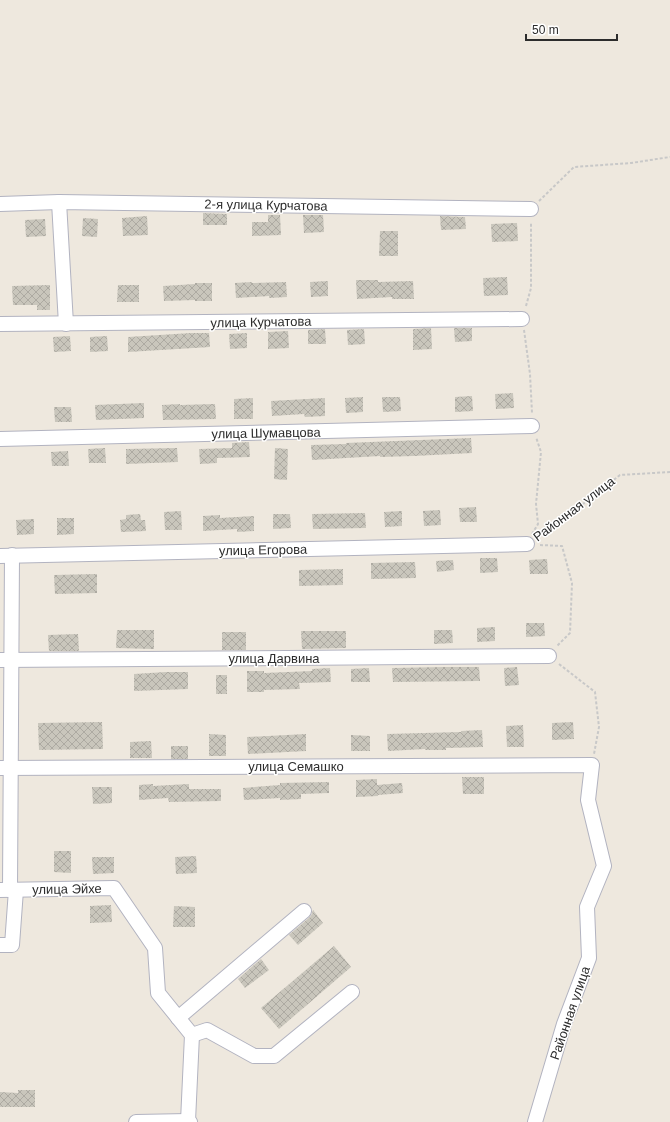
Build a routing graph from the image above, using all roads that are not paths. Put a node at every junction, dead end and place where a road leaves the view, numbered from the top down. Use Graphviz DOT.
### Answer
graph roads {
  1 [pos="59,202"];
  2 [pos="0,204"];
  3 [pos="531,208"];
  4 [pos="522,319"];
  5 [pos="0,324"];
  6 [pos="66,324"];
  7 [pos="532,426"];
  8 [pos="0,440"];
  9 [pos="527,544"];
  10 [pos="6,556"];
  11 [pos="549,656"];
  12 [pos="6,660"];
  13 [pos="592,765"];
  14 [pos="5,768"];
  15 [pos="9,890"];
  16 [pos="304,911"];
  17 [pos="0,945"];
  18 [pos="352,992"];
  19 [pos="178,1018"];
  20 [pos="192,1035"];
  21 [pos="136,1122"];
  22 [pos="189,1122"];
  23 [pos="534,1122"];
  1 -- 2 [label="street, 2-я улица Курчатова"];
  1 -- 3 [label="street, 2-я улица Курчатова"];
  1 -- 6 [label="street"];
  4 -- 6 [label="street, улица Курчатова"];
  5 -- 6 [label="street, улица Курчатова"];
  7 -- 8 [label="street, улица Шумавцова"];
  9 -- 10 [label="street, улица Егорова"];
  10 -- 12 [label="street"];
  11 -- 12 [label="street, улица Дарвина"];
  12 -- 14 [label="street"];
  13 -- 14 [label="street, улица Семашко"];
  13 -- 23 [label="street, Районная улица"];
  14 -- 15 [label="street"];
  15 -- 17 [label="street"];
  15 -- 19 [label="street, улица Эйхе"];
  16 -- 19 [label="street"];
  18 -- 20 [label="street"];
  19 -- 20 [label="street, улица Эйхе"];
  20 -- 22 [label="street"];
  21 -- 22 [label="street"];
}
